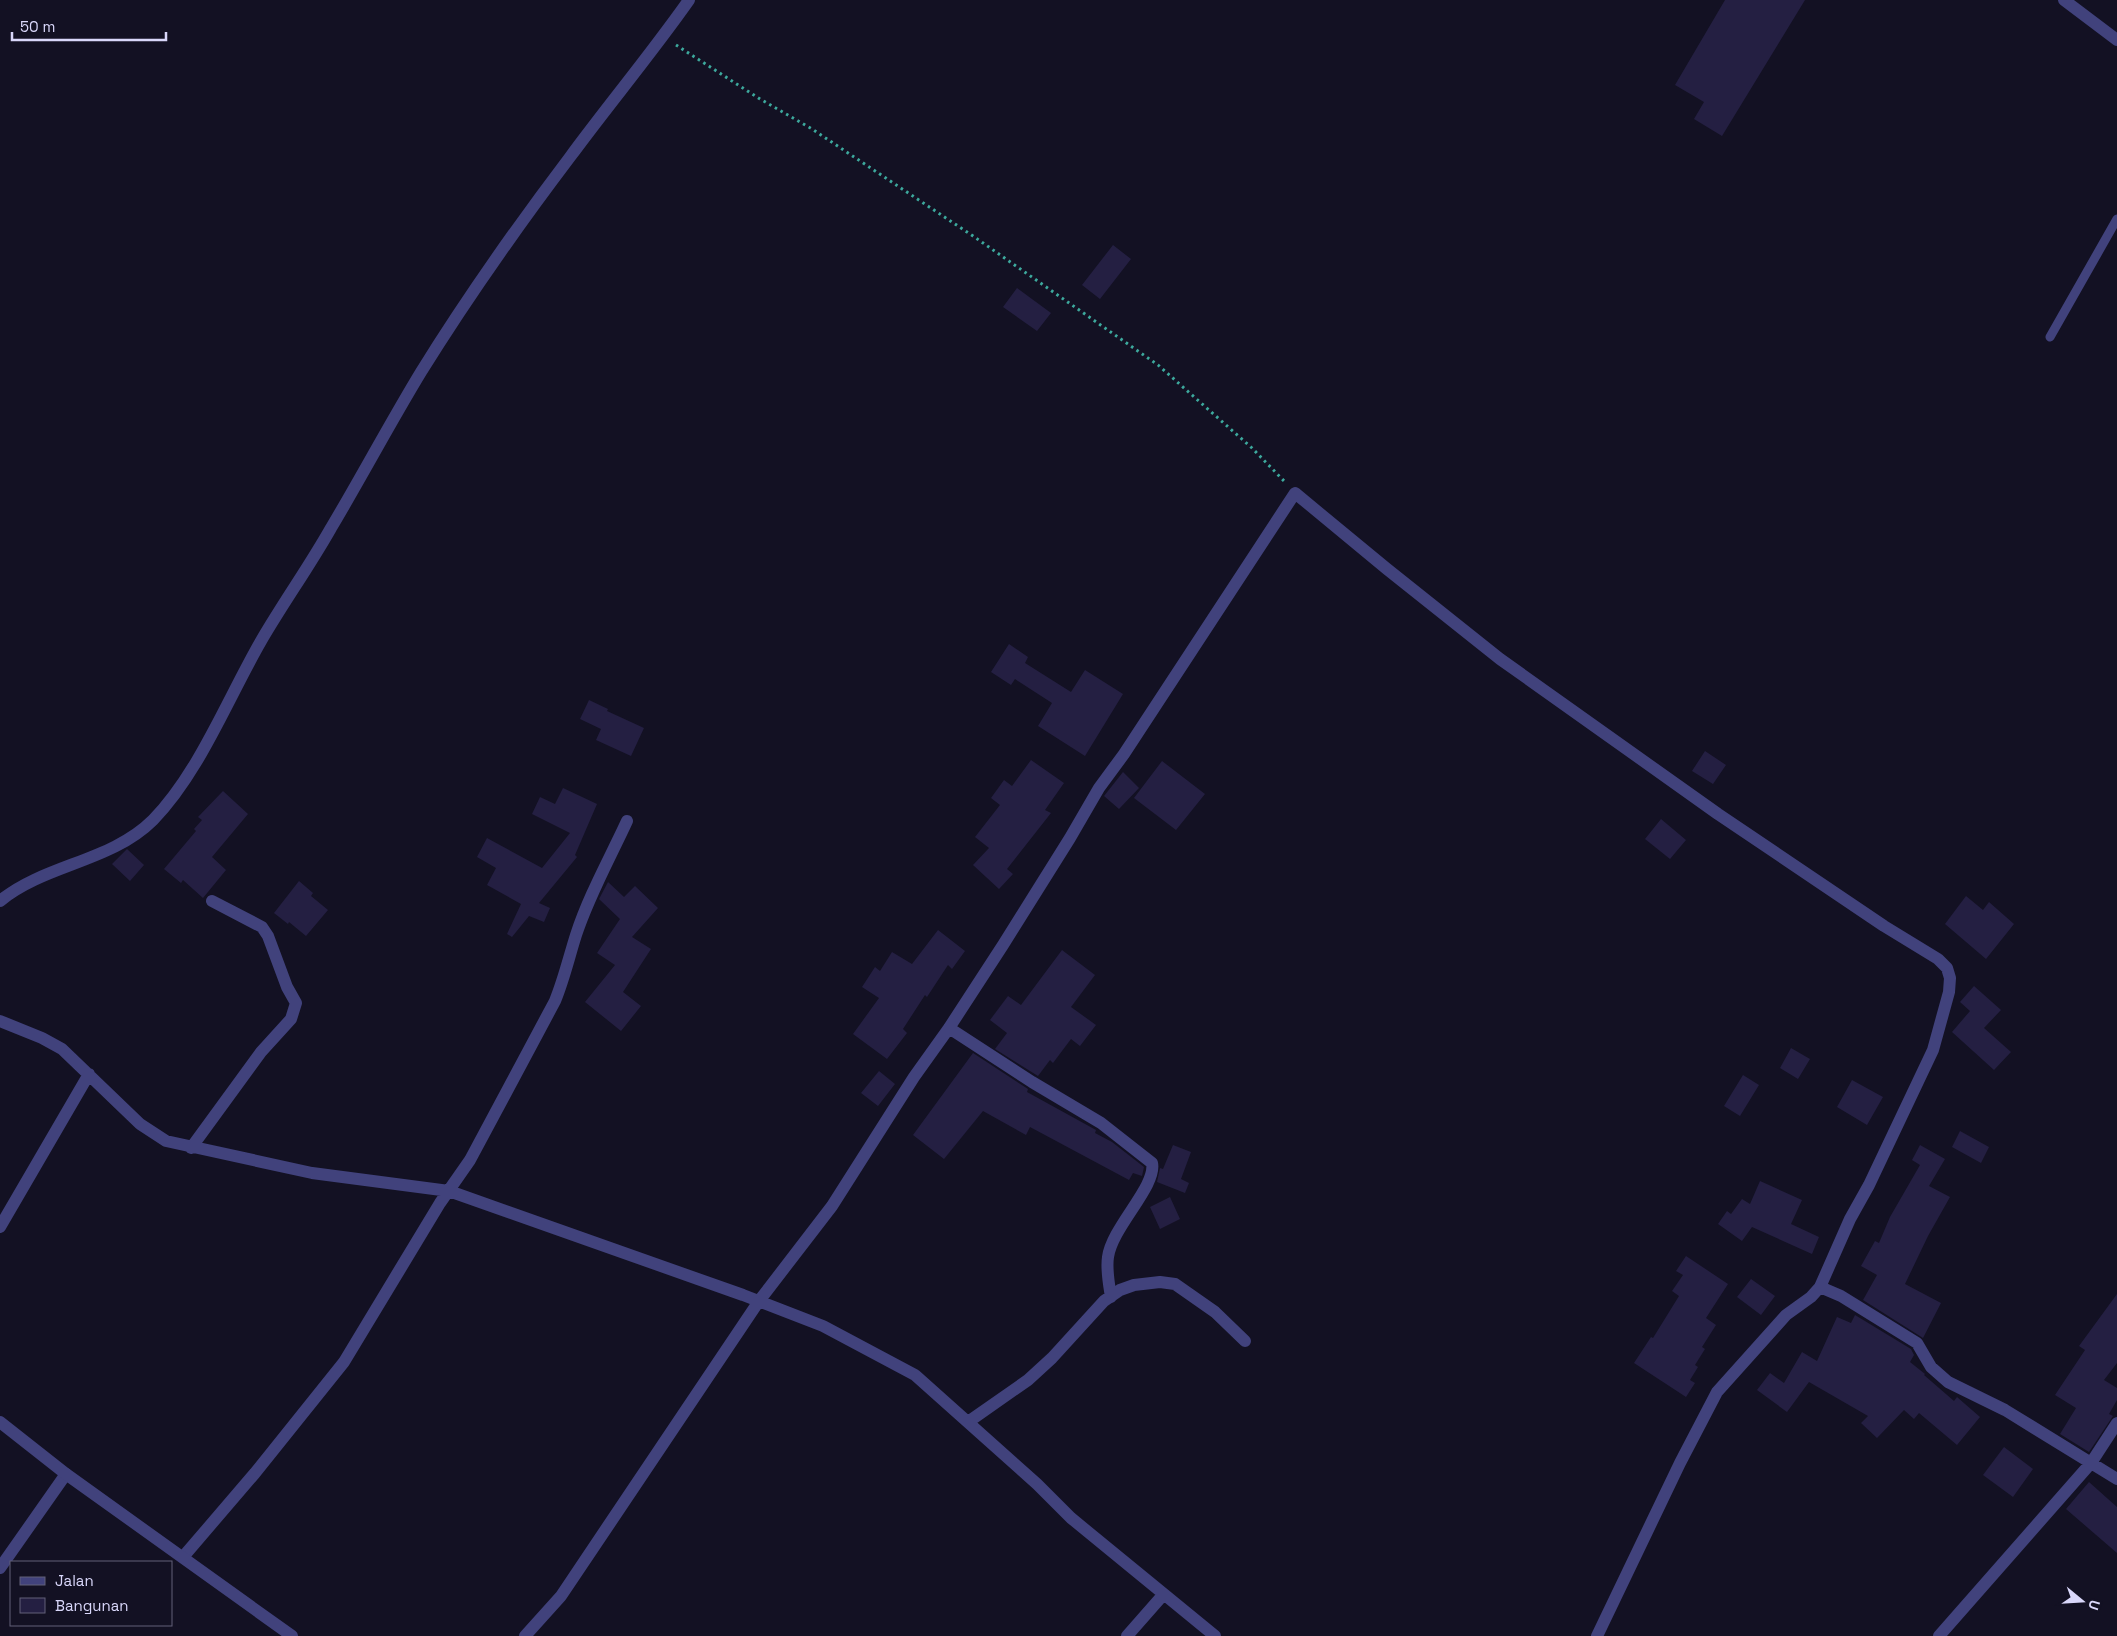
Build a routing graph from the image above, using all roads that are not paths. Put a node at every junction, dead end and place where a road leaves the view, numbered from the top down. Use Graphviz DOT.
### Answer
graph roads {
  1 [pos="689,0"];
  2 [pos="2064,0"];
  3 [pos="2117,40"];
  4 [pos="2117,219"];
  5 [pos="2050,338"];
  6 [pos="627,821"];
  7 [pos="0,901"];
  8 [pos="212,901"];
  9 [pos="0,1021"];
  10 [pos="950,1028"];
  11 [pos="89,1074"];
  12 [pos="191,1148"];
  13 [pos="449,1191"];
  14 [pos="0,1227"];
  15 [pos="1820,1287"];
  16 [pos="1111,1297"];
  17 [pos="759,1301"];
  18 [pos="1245,1341"];
  19 [pos="0,1422"];
  20 [pos="968,1422"];
  21 [pos="2117,1423"];
  22 [pos="2091,1463"];
  23 [pos="66,1474"];
  24 [pos="2117,1479"];
  25 [pos="183,1558"];
  26 [pos="0,1568"];
  27 [pos="1163,1595"];
  28 [pos="292,1636"];
  29 [pos="525,1636"];
  30 [pos="1127,1636"];
  31 [pos="1215,1636"];
  32 [pos="1597,1636"];
  33 [pos="1939,1636"];
  1 -- 7 [label="street"];
  2 -- 3 [label="street"];
  4 -- 5 [label="lane"];
  6 -- 13 [label="street"];
  8 -- 12 [label="street"];
  9 -- 11 [label="street"];
  10 -- 15 [label="street"];
  10 -- 16 [label="street"];
  10 -- 17 [label="street"];
  11 -- 12 [label="street"];
  11 -- 14 [label="street"];
  12 -- 13 [label="street"];
  13 -- 17 [label="street"];
  13 -- 25 [label="street"];
  15 -- 22 [label="street"];
  15 -- 32 [label="street"];
  16 -- 18 [label="street"];
  16 -- 20 [label="street"];
  17 -- 20 [label="street"];
  17 -- 29 [label="street"];
  19 -- 23 [label="street"];
  20 -- 27 [label="street"];
  21 -- 22 [label="street"];
  22 -- 24 [label="street"];
  22 -- 33 [label="street"];
  23 -- 25 [label="street"];
  23 -- 26 [label="street"];
  25 -- 28 [label="street"];
  27 -- 30 [label="street"];
  27 -- 31 [label="street"];
}
